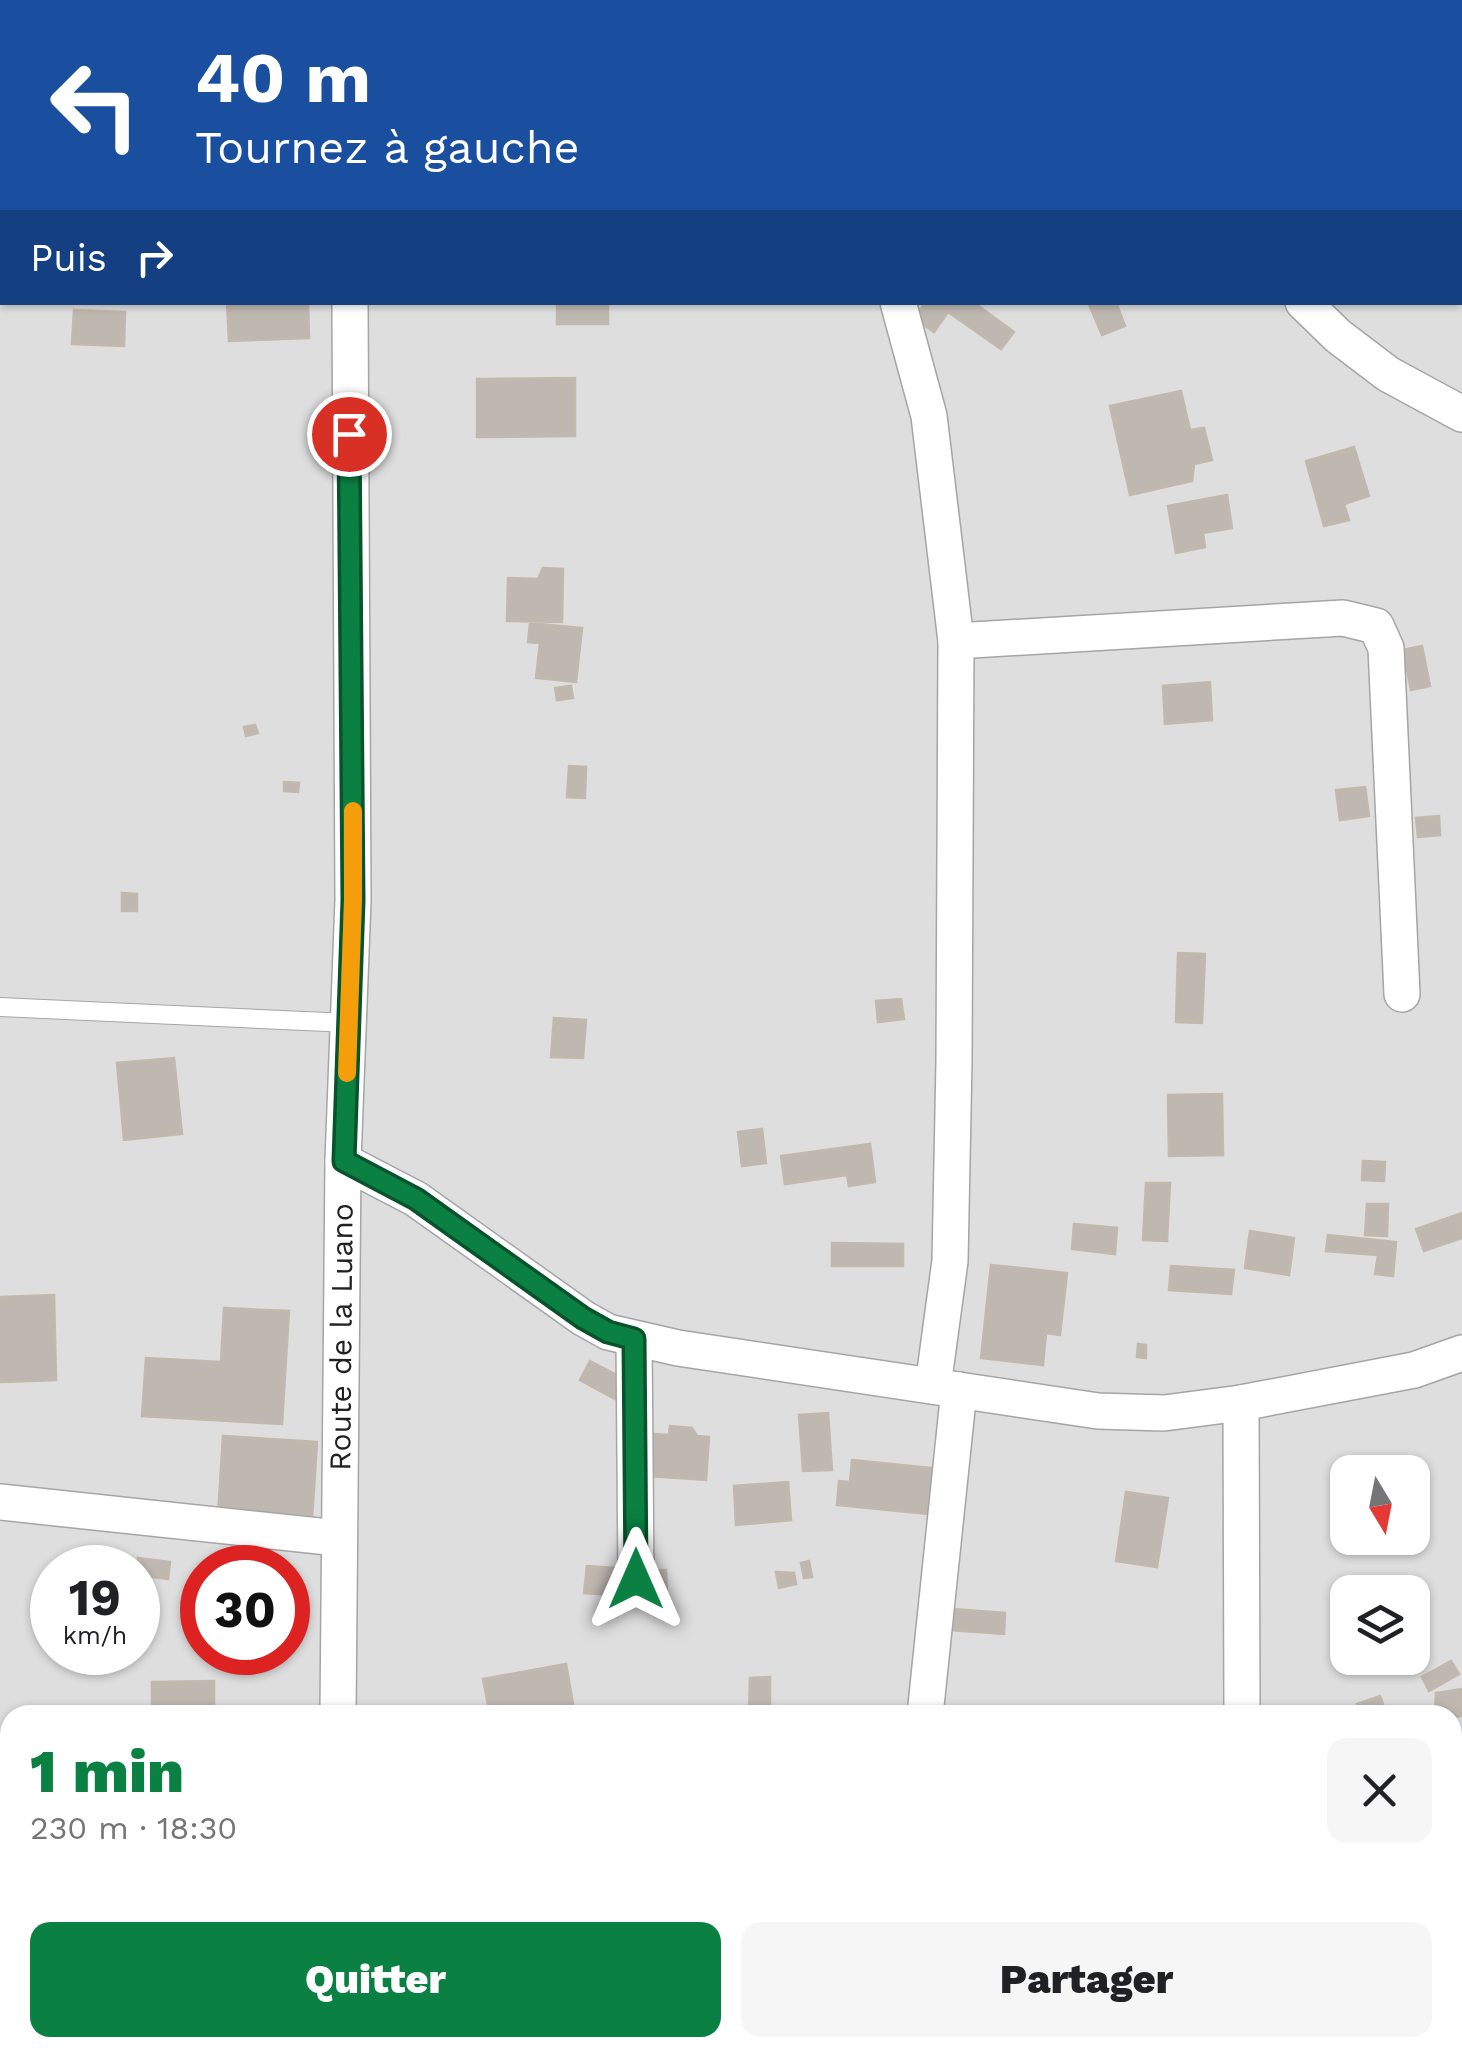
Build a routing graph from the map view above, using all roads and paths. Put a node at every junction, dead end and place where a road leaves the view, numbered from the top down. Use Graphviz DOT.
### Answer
graph roads {
  1 [pos="350,305"];
  2 [pos="899,305"];
  3 [pos="1306,305"];
  4 [pos="1462,414"];
  5 [pos="956,641"];
  6 [pos="1402,994"];
  7 [pos="0,1008"];
  8 [pos="349,1023"];
  9 [pos="344,1161"];
  10 [pos="634,1339"];
  11 [pos="1462,1353"];
  12 [pos="946,1388"];
  13 [pos="1241,1404"];
  14 [pos="0,1502"];
  15 [pos="338,1538"];
  16 [pos="636,1579"];
  17 [pos="338,1705"];
  18 [pos="926,1705"];
  19 [pos="1242,1705"];
  1 -- 8 [label="street, Route de la Luano"];
  2 -- 5 [label="street"];
  3 -- 4 [label="street"];
  5 -- 6 [label="street"];
  5 -- 12 [label="street"];
  7 -- 8 [label="lane"];
  8 -- 9 [label="street, Route de la Luano"];
  9 -- 10 [label="street"];
  9 -- 15 [label="street, Route de la Luano"];
  10 -- 12 [label="street"];
  10 -- 16 [label="street"];
  11 -- 13 [label="street"];
  12 -- 13 [label="street"];
  12 -- 18 [label="street"];
  13 -- 19 [label="street"];
  14 -- 15 [label="street"];
  15 -- 17 [label="street, Route de la Luano"];
}
